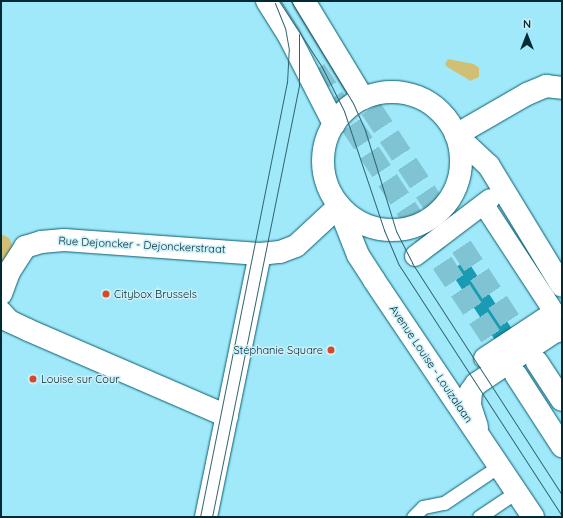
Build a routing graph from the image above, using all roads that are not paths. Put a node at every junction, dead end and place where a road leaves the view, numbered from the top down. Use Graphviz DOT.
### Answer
graph roads {
  1 [pos="267,1"];
  2 [pos="304,1"];
  3 [pos="562,88"];
  4 [pos="363,98"];
  5 [pos="334,124"];
  6 [pos="456,135"];
  7 [pos="339,206"];
  8 [pos="260,254"];
  9 [pos="418,256"];
  10 [pos="562,286"];
  11 [pos="1,294"];
  12 [pos="1,312"];
  13 [pos="555,316"];
  14 [pos="482,357"];
  15 [pos="536,362"];
  16 [pos="516,375"];
  17 [pos="562,400"];
  18 [pos="226,416"];
  19 [pos="479,435"];
  20 [pos="562,446"];
  21 [pos="499,466"];
  22 [pos="516,492"];
  23 [pos="206,517"];
  24 [pos="413,517"];
  25 [pos="479,517"];
  26 [pos="533,517"];
  1 -- 5 [label="main road"];
  2 -- 4 [label="main road"];
  3 -- 6 [label="main road"];
  4 -- 5 [label="main road"];
  4 -- 6 [label="main road"];
  5 -- 7 [label="main road"];
  6 -- 7 [label="main road"];
  6 -- 10 [label="main road"];
  7 -- 8 [label="main road, Rue Dejoncker - Dejonckerstraat"];
  7 -- 19 [label="main road, Avenue Louise - Louizalaan"];
  8 -- 11 [label="main road, Rue Dejoncker - Dejonckerstraat"];
  8 -- 18 [label="main road"];
  9 -- 13 [label="street"];
  12 -- 18 [label="main road"];
  13 -- 14 [label="street"];
  13 -- 19 [label="main road"];
  15 -- 17 [label="main road"];
  16 -- 20 [label="main road"];
  18 -- 23 [label="main road"];
  19 -- 21 [label="main road, Avenue Louise - Louizalaan"];
  21 -- 22 [label="main road, Avenue Louise - Louizalaan"];
  21 -- 24 [label="lane"];
  22 -- 25 [label="lane"];
  22 -- 26 [label="main road, Avenue Louise - Louizalaan"];
}
